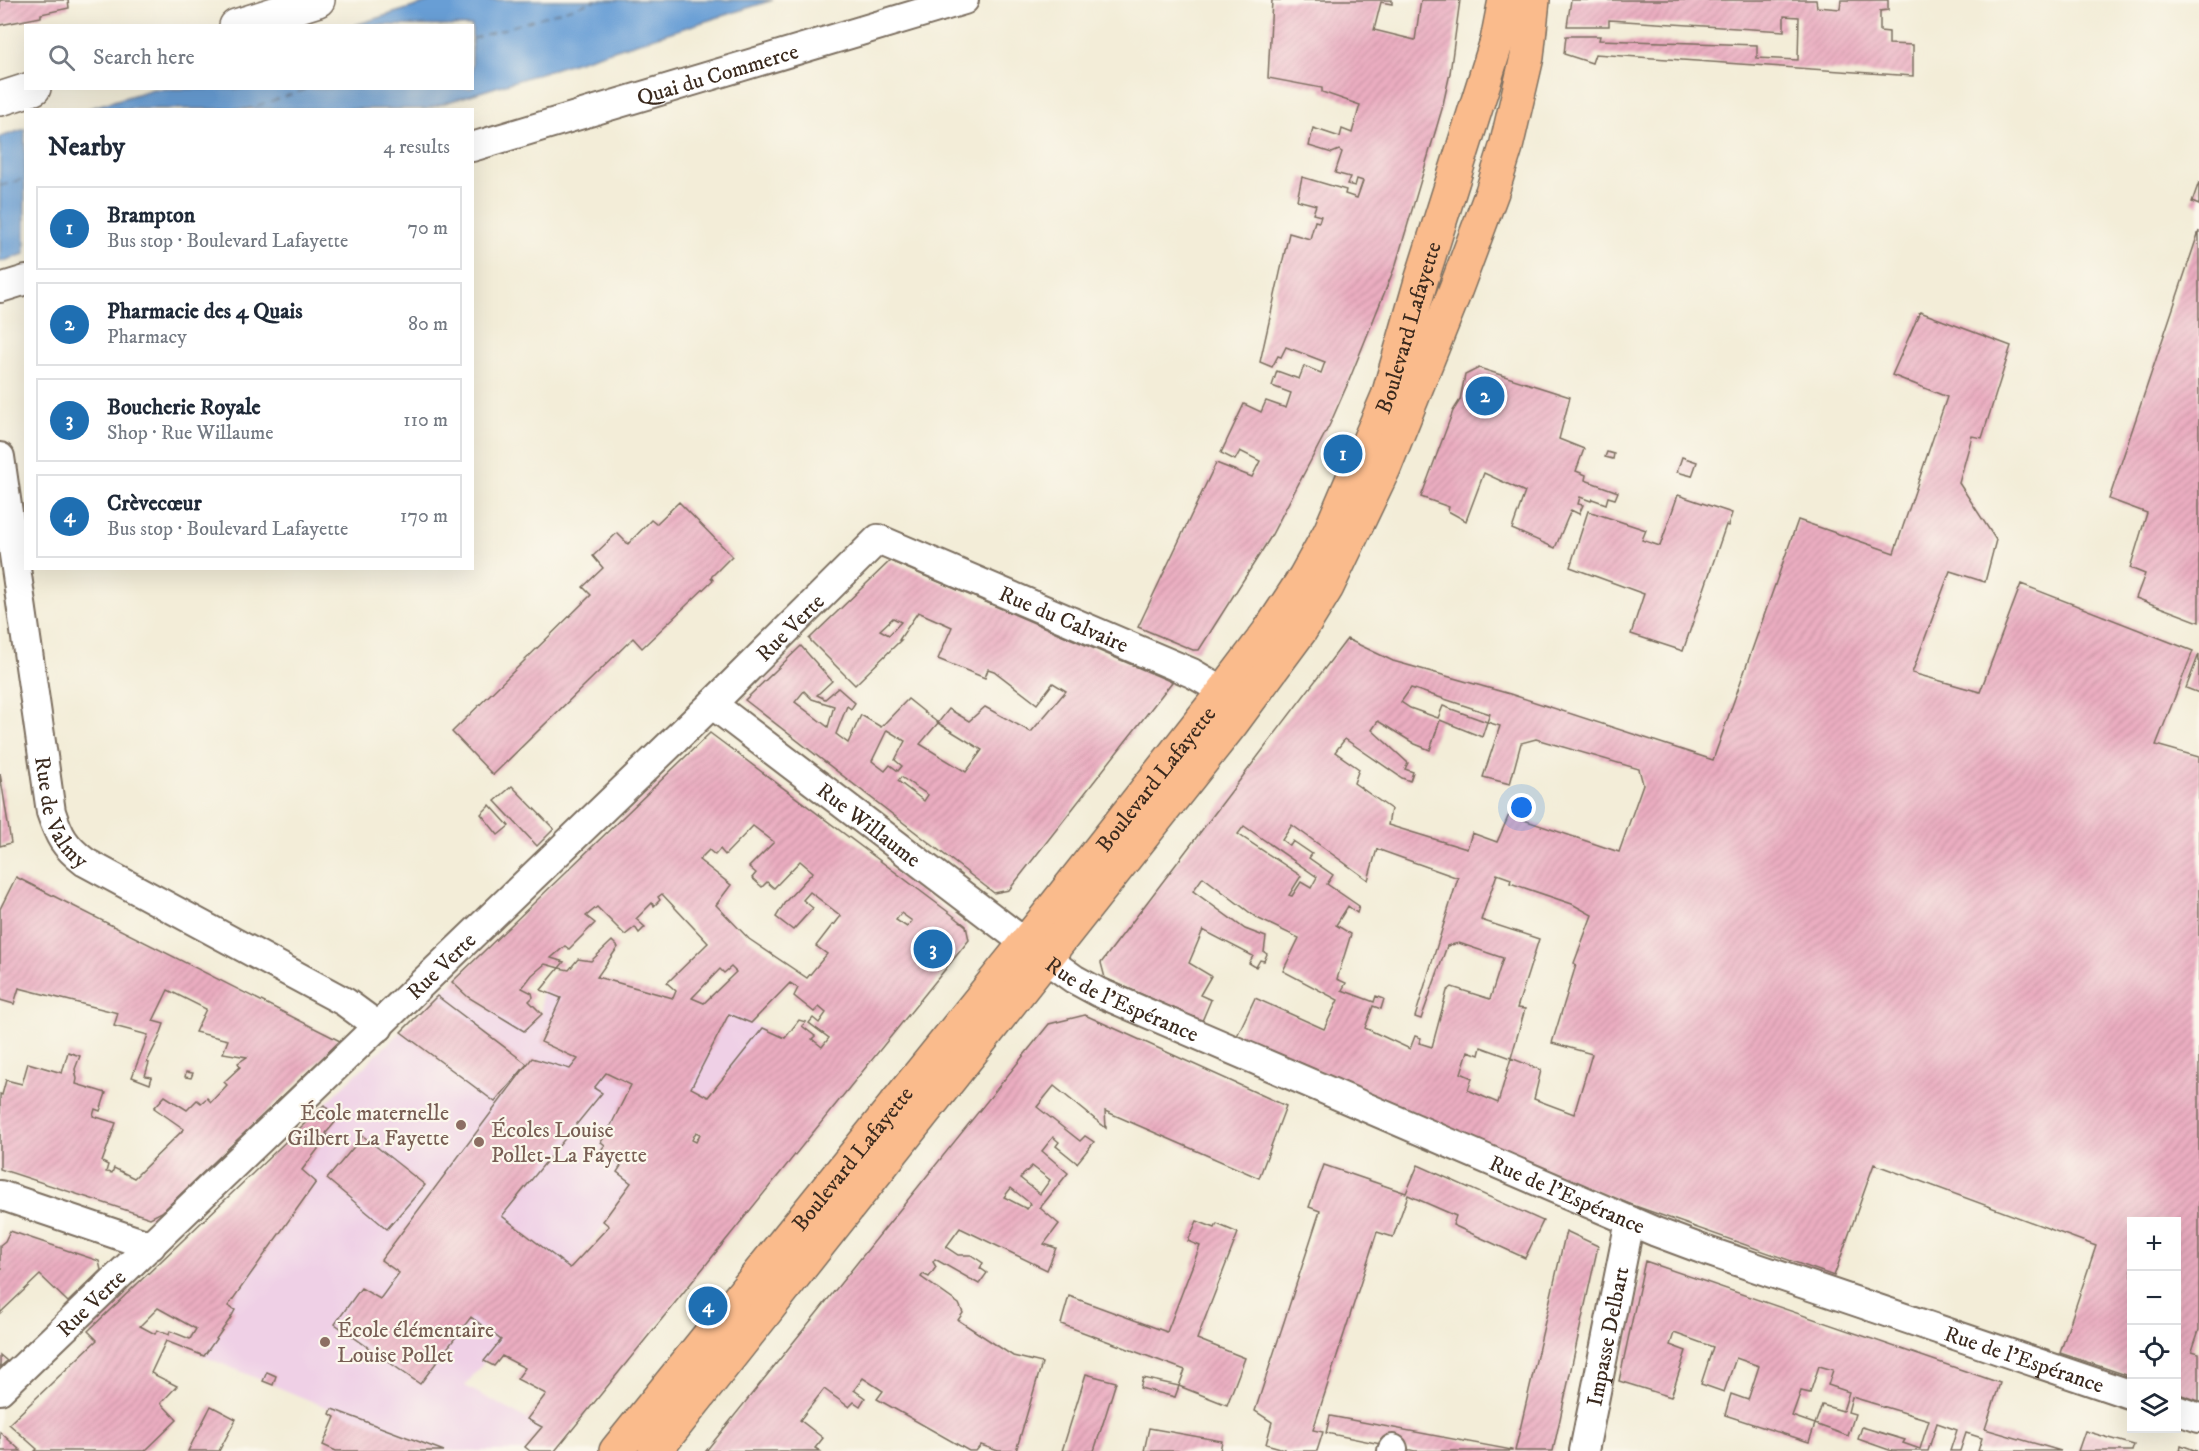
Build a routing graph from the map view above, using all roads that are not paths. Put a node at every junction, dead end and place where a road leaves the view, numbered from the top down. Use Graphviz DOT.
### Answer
graph roads {
  1 [pos="318,0"];
  2 [pos="964,0"];
  3 [pos="1505,0"];
  4 [pos="1533,0"];
  5 [pos="242,24"];
  6 [pos="28,90"];
  7 [pos="0,99"];
  8 [pos="474,146"];
  9 [pos="24,281"];
  10 [pos="0,288"];
  11 [pos="0,457"];
  12 [pos="878,538"];
  13 [pos="1236,697"];
  14 [pos="712,705"];
  15 [pos="1036,951"];
  16 [pos="379,1027"];
  17 [pos="0,1196"];
  18 [pos="1630,1221"];
  19 [pos="151,1246"];
  20 [pos="0,1389"];
  21 [pos="2127,1393"];
  22 [pos="2181,1412"];
  23 [pos="2199,1418"];
  24 [pos="615,1451"];
  25 [pos="655,1451"];
  26 [pos="1584,1451"];
  1 -- 5 [label="street"];
  2 -- 8 [label="street, Quai du Commerce"];
  3 -- 13 [label="main road, Boulevard Lafayette"];
  4 -- 13 [label="main road, Boulevard Lafayette"];
  6 -- 7 [label="street"];
  9 -- 10 [label="street"];
  11 -- 16 [label="street, Rue de Valmy"];
  12 -- 13 [label="street, Rue du Calvaire"];
  12 -- 14 [label="street, Rue Verte"];
  13 -- 15 [label="main road, Boulevard Lafayette"];
  14 -- 15 [label="street, Rue Willaume"];
  14 -- 16 [label="street, Rue Verte"];
  15 -- 18 [label="street, Rue de l'Espérance"];
  15 -- 24 [label="main road, Boulevard Lafayette"];
  15 -- 25 [label="main road, Boulevard Lafayette"];
  16 -- 19 [label="street, Rue Verte"];
  17 -- 19 [label="street"];
  18 -- 21 [label="street, Rue de l'Espérance"];
  18 -- 26 [label="street, Impasse Delbart"];
  19 -- 20 [label="street, Rue Verte"];
  22 -- 23 [label="street"];
}
